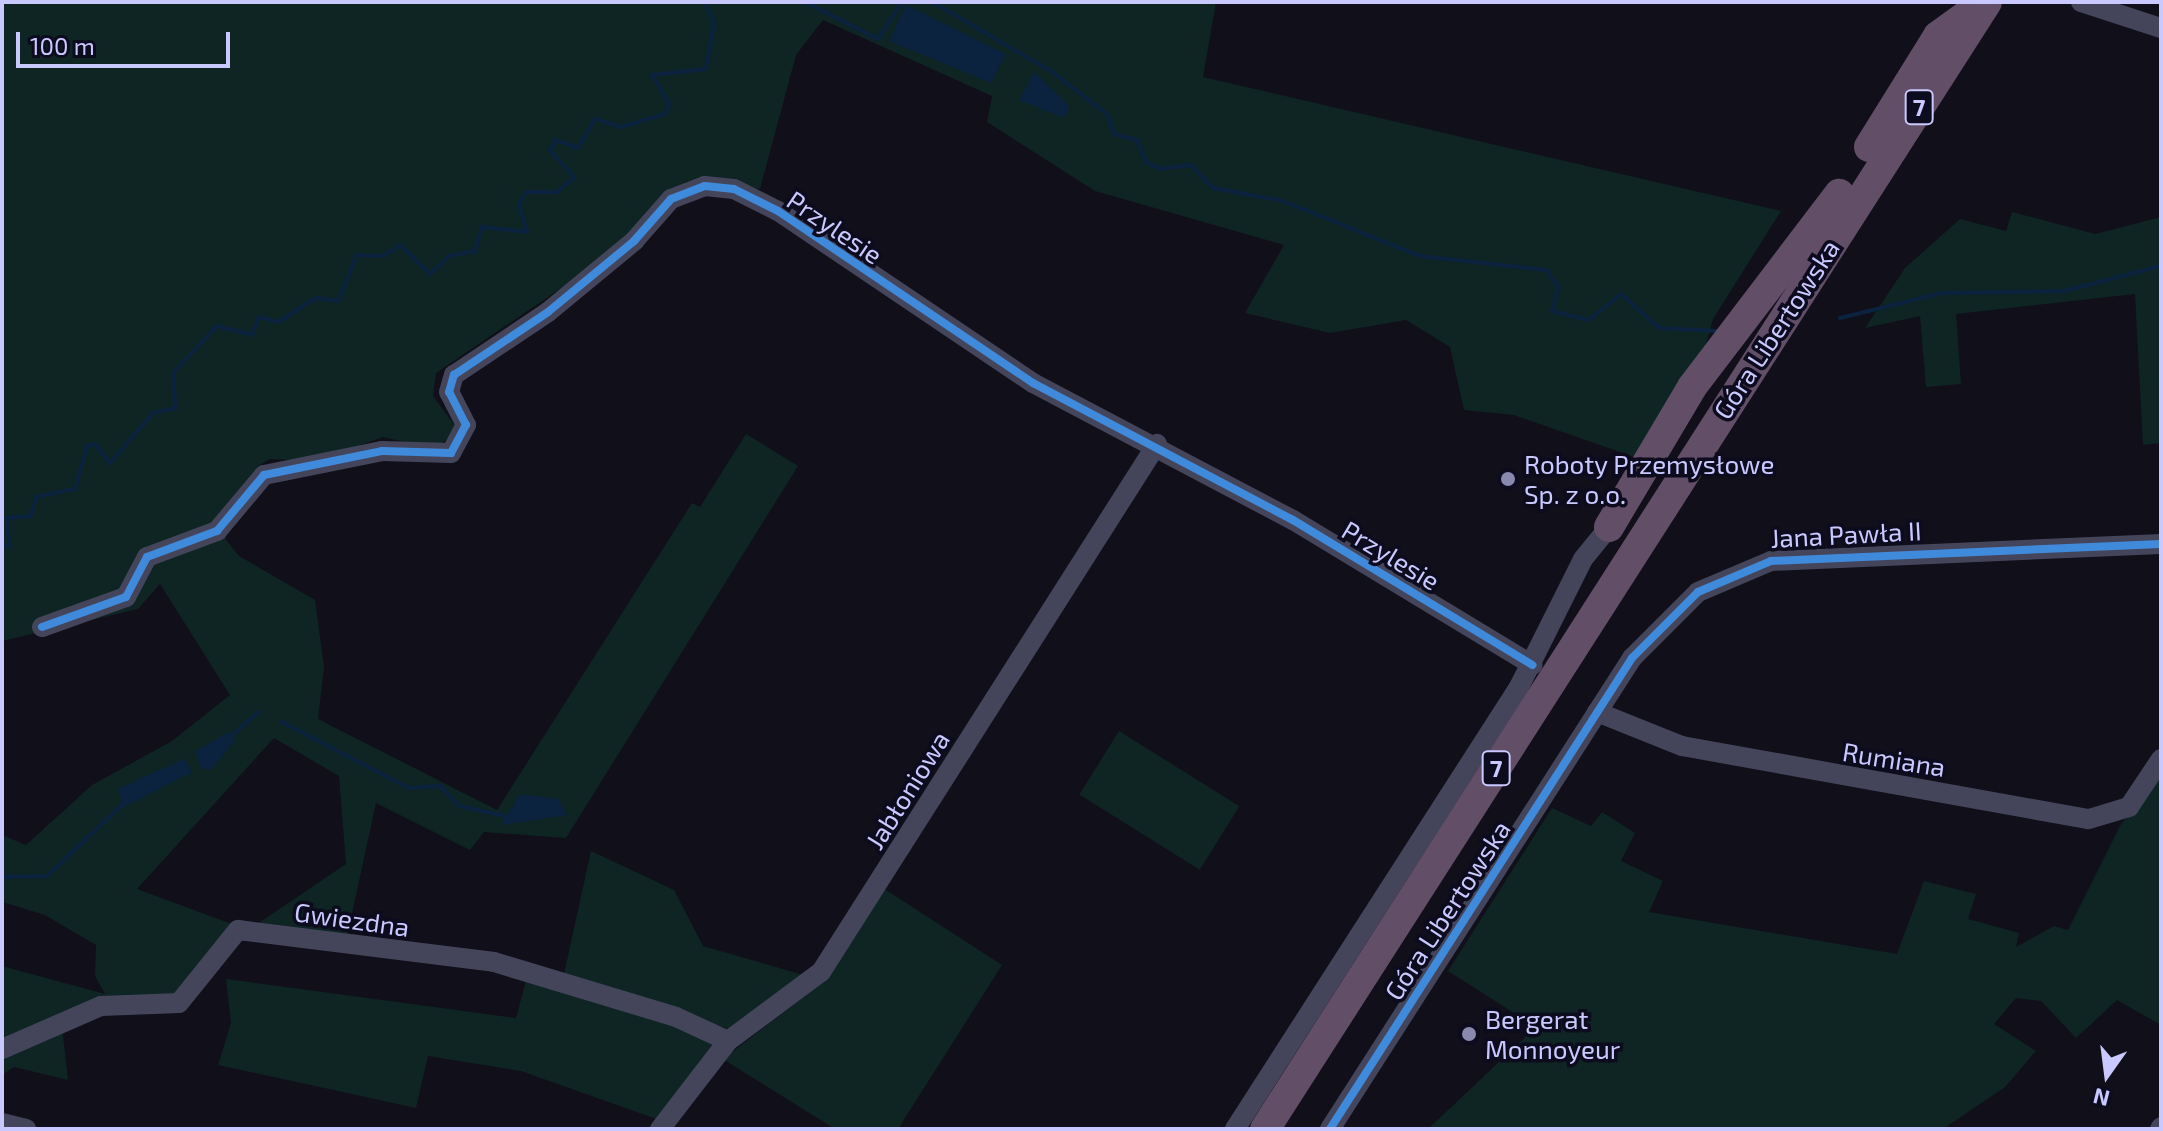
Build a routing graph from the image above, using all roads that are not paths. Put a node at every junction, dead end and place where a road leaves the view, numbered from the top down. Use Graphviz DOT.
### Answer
graph roads {
  1 [pos="1986,2"];
  2 [pos="2081,2"];
  3 [pos="2161,28"];
  4 [pos="1157,444"];
  5 [pos="1609,527"];
  6 [pos="2161,544"];
  7 [pos="42,627"];
  8 [pos="1532,665"];
  9 [pos="1597,712"];
  10 [pos="2161,759"];
  11 [pos="728,1041"];
  12 [pos="2,1049"];
  13 [pos="1281,1115"];
  14 [pos="2,1123"];
  15 [pos="26,1129"];
  16 [pos="660,1129"];
  17 [pos="1235,1129"];
  18 [pos="1265,1129"];
  19 [pos="1330,1129"];
  1 -- 5 [label="highway, 7"];
  1 -- 13 [label="highway, Góra Libertowska / 7"];
  2 -- 3 [label="street"];
  4 -- 7 [label="street, Przylesie"];
  4 -- 8 [label="street, Przylesie"];
  4 -- 11 [label="street, Jabłoniowa"];
  5 -- 8 [label="street"];
  6 -- 9 [label="street, Jana Pawła II"];
  8 -- 17 [label="street"];
  9 -- 10 [label="street, Rumiana"];
  9 -- 19 [label="street, Góra Libertowska"];
  11 -- 12 [label="street, Gwiezdna"];
  11 -- 16 [label="street, Jabłoniowa"];
  13 -- 18 [label="highway, Góra Libertowska / 7"];
  14 -- 15 [label="street"];
}
